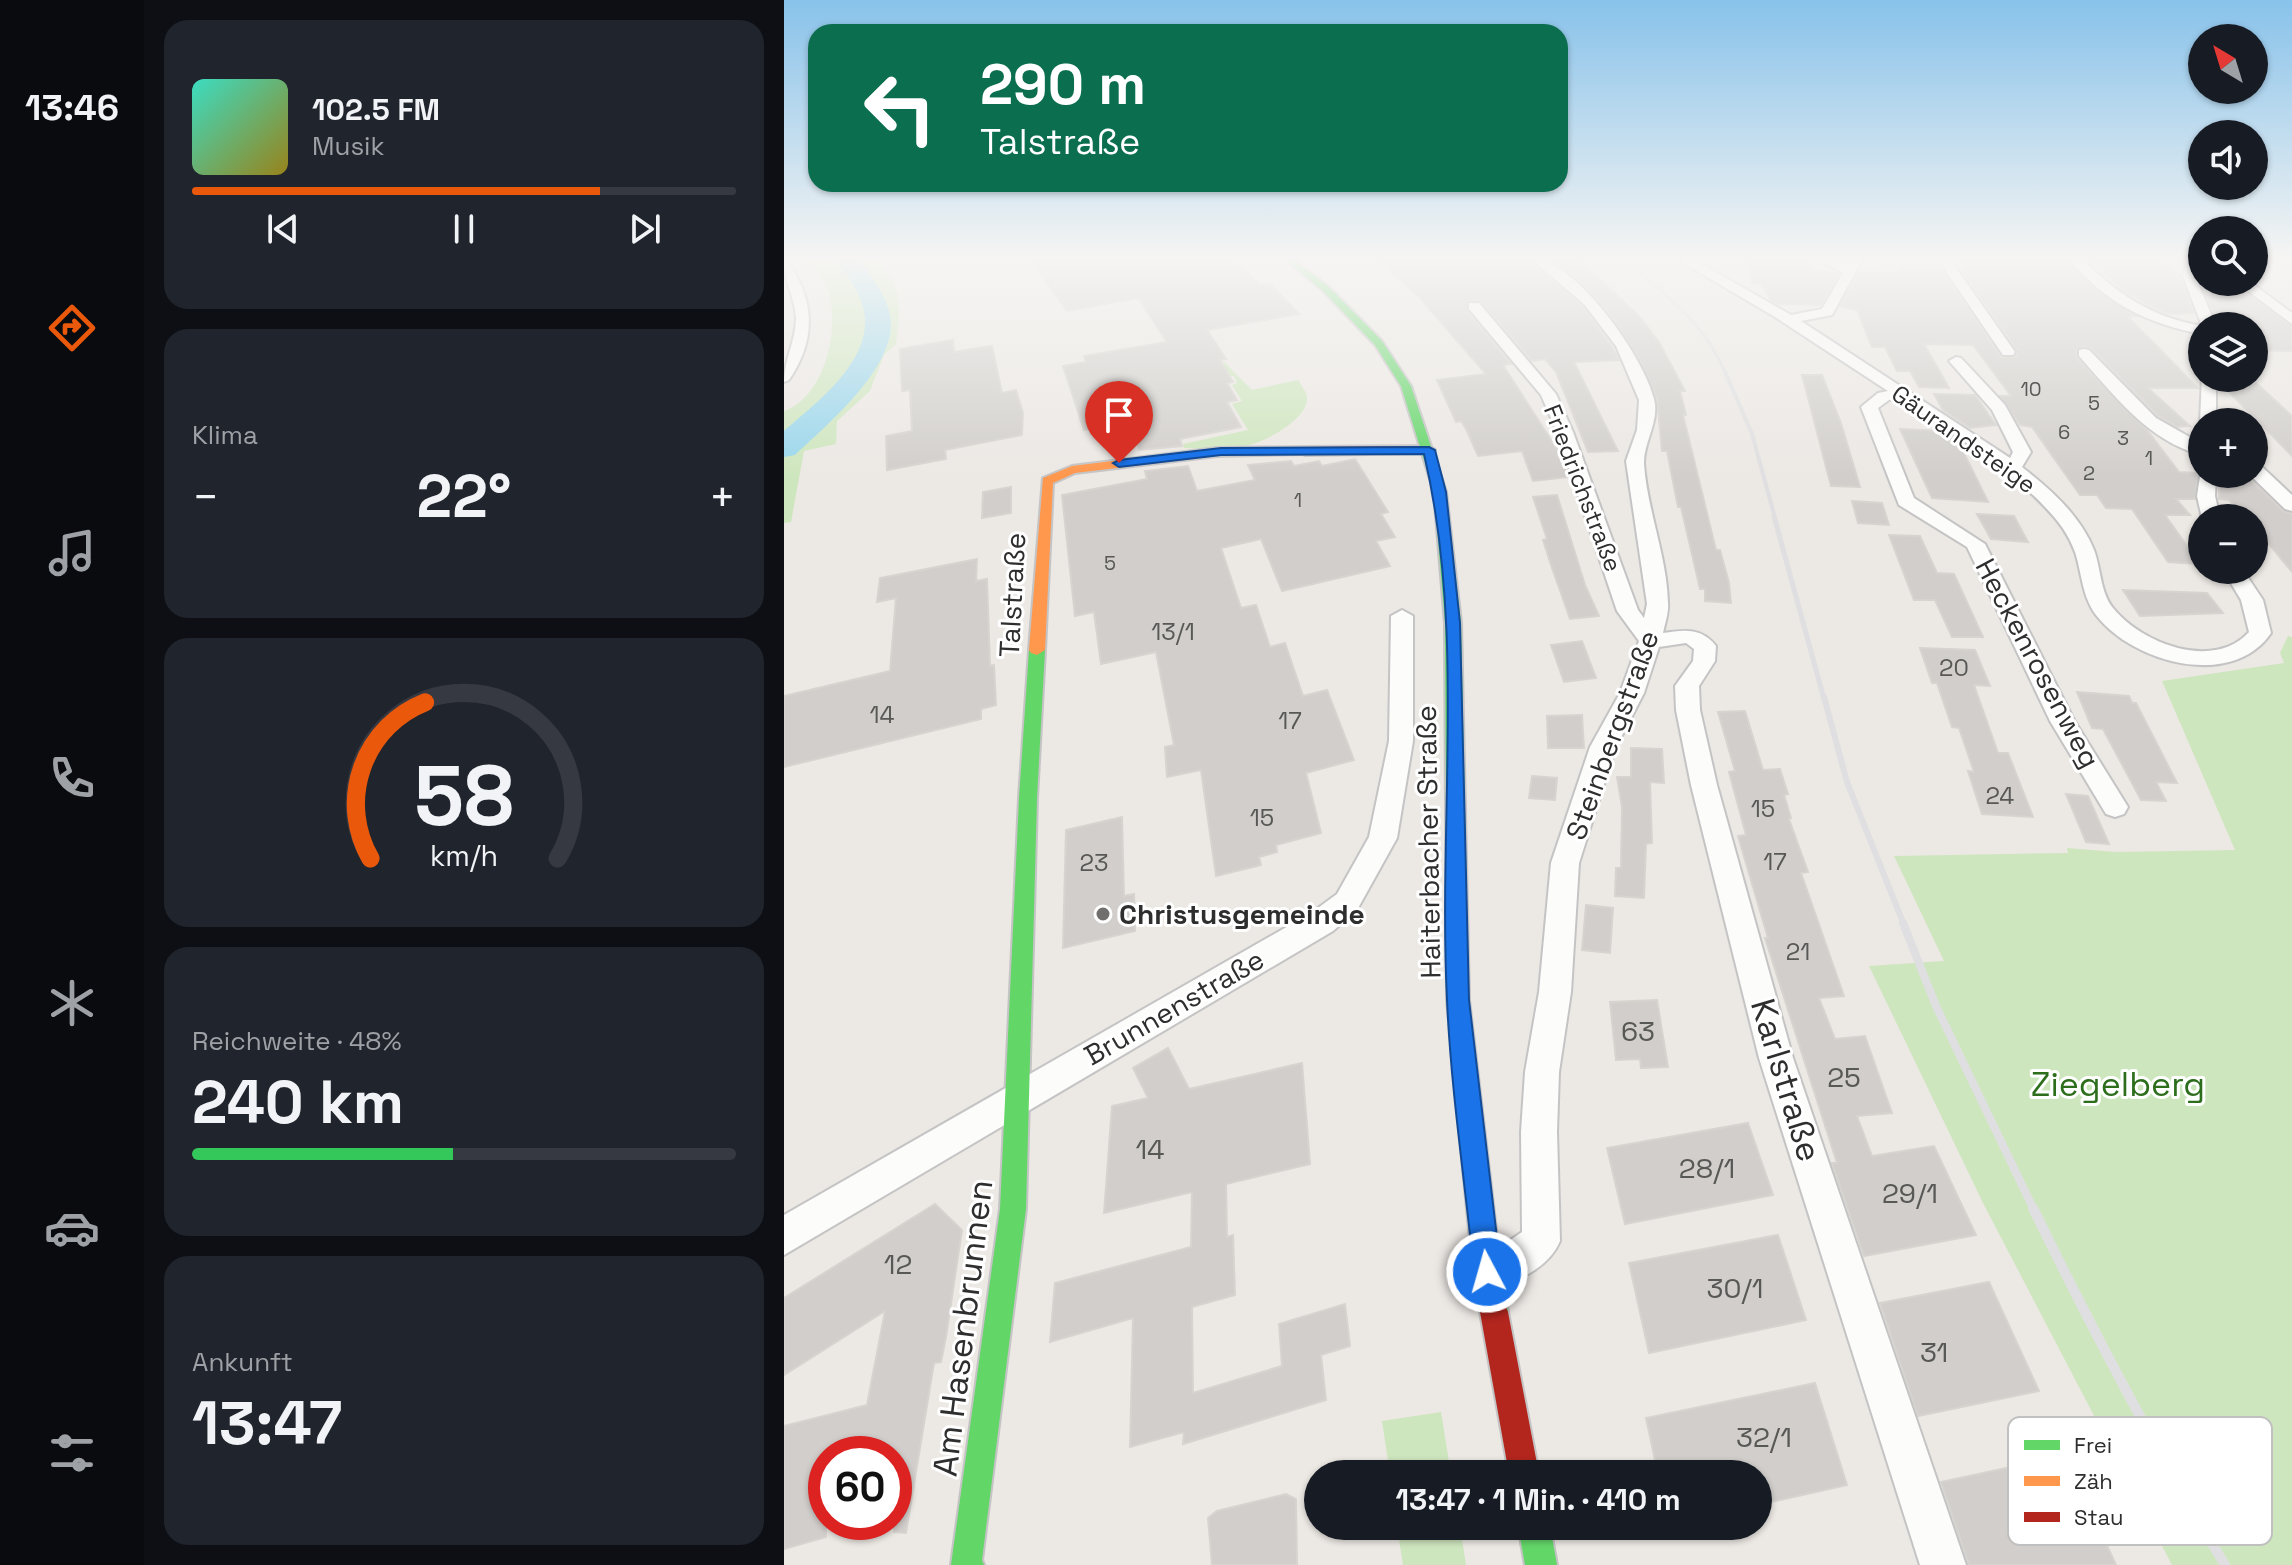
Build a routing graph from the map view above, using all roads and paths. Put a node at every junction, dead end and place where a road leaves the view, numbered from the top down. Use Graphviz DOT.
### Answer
graph roads {
  1 [pos="803,331"];
  2 [pos="1368,331"];
  3 [pos="1495,331"];
  4 [pos="1612,331"];
  5 [pos="1808,331"];
  6 [pos="1994,331"];
  7 [pos="2008,352"];
  8 [pos="2084,353"];
  9 [pos="1956,361"];
  10 [pos="784,377"];
  11 [pos="1902,393"];
  12 [pos="2188,444"];
  13 [pos="1429,450"];
  14 [pos="2012,468"];
  15 [pos="2268,482"];
  16 [pos="2292,505"];
  17 [pos="2242,584"];
  18 [pos="1402,616"];
  19 [pos="1650,641"];
  20 [pos="2115,807"];
  21 [pos="1018,1098"];
  22 [pos="784,1236"];
  23 [pos="1487,1272"];
  24 [pos="1521,1460"];
  25 [pos="1537,1540"];
  26 [pos="968,1565"];
  27 [pos="1541,1565"];
  28 [pos="1943,1565"];
  1 -- 10 [label="street"];
  2 -- 13 [label="main road, Haiterbacher Straße"];
  3 -- 19 [label="street, Friedrichstraße"];
  4 -- 19 [label="street, Steinbergstraße"];
  5 -- 11 [label="street, Gäurandsteige"];
  6 -- 7 [label="street"];
  8 -- 12 [label="street"];
  9 -- 14 [label="street"];
  11 -- 14 [label="street, Gäurandsteige"];
  11 -- 20 [label="street, Heckenrosenweg"];
  13 -- 21 [label="main road, Talstraße"];
  13 -- 23 [label="main road, Haiterbacher Straße"];
  14 -- 17 [label="street, Gäurandsteige"];
  15 -- 16 [label="street"];
  18 -- 21 [label="street, Brunnenstraße"];
  19 -- 23 [label="street, Steinbergstraße"];
  19 -- 28 [label="street, Karlstraße"];
  21 -- 22 [label="street, Brunnenstraße"];
  21 -- 26 [label="main road, Am Hasenbrunnen"];
  23 -- 24 [label="main road, Haiterbacher Straße"];
  25 -- 27 [label="main road"];
}
